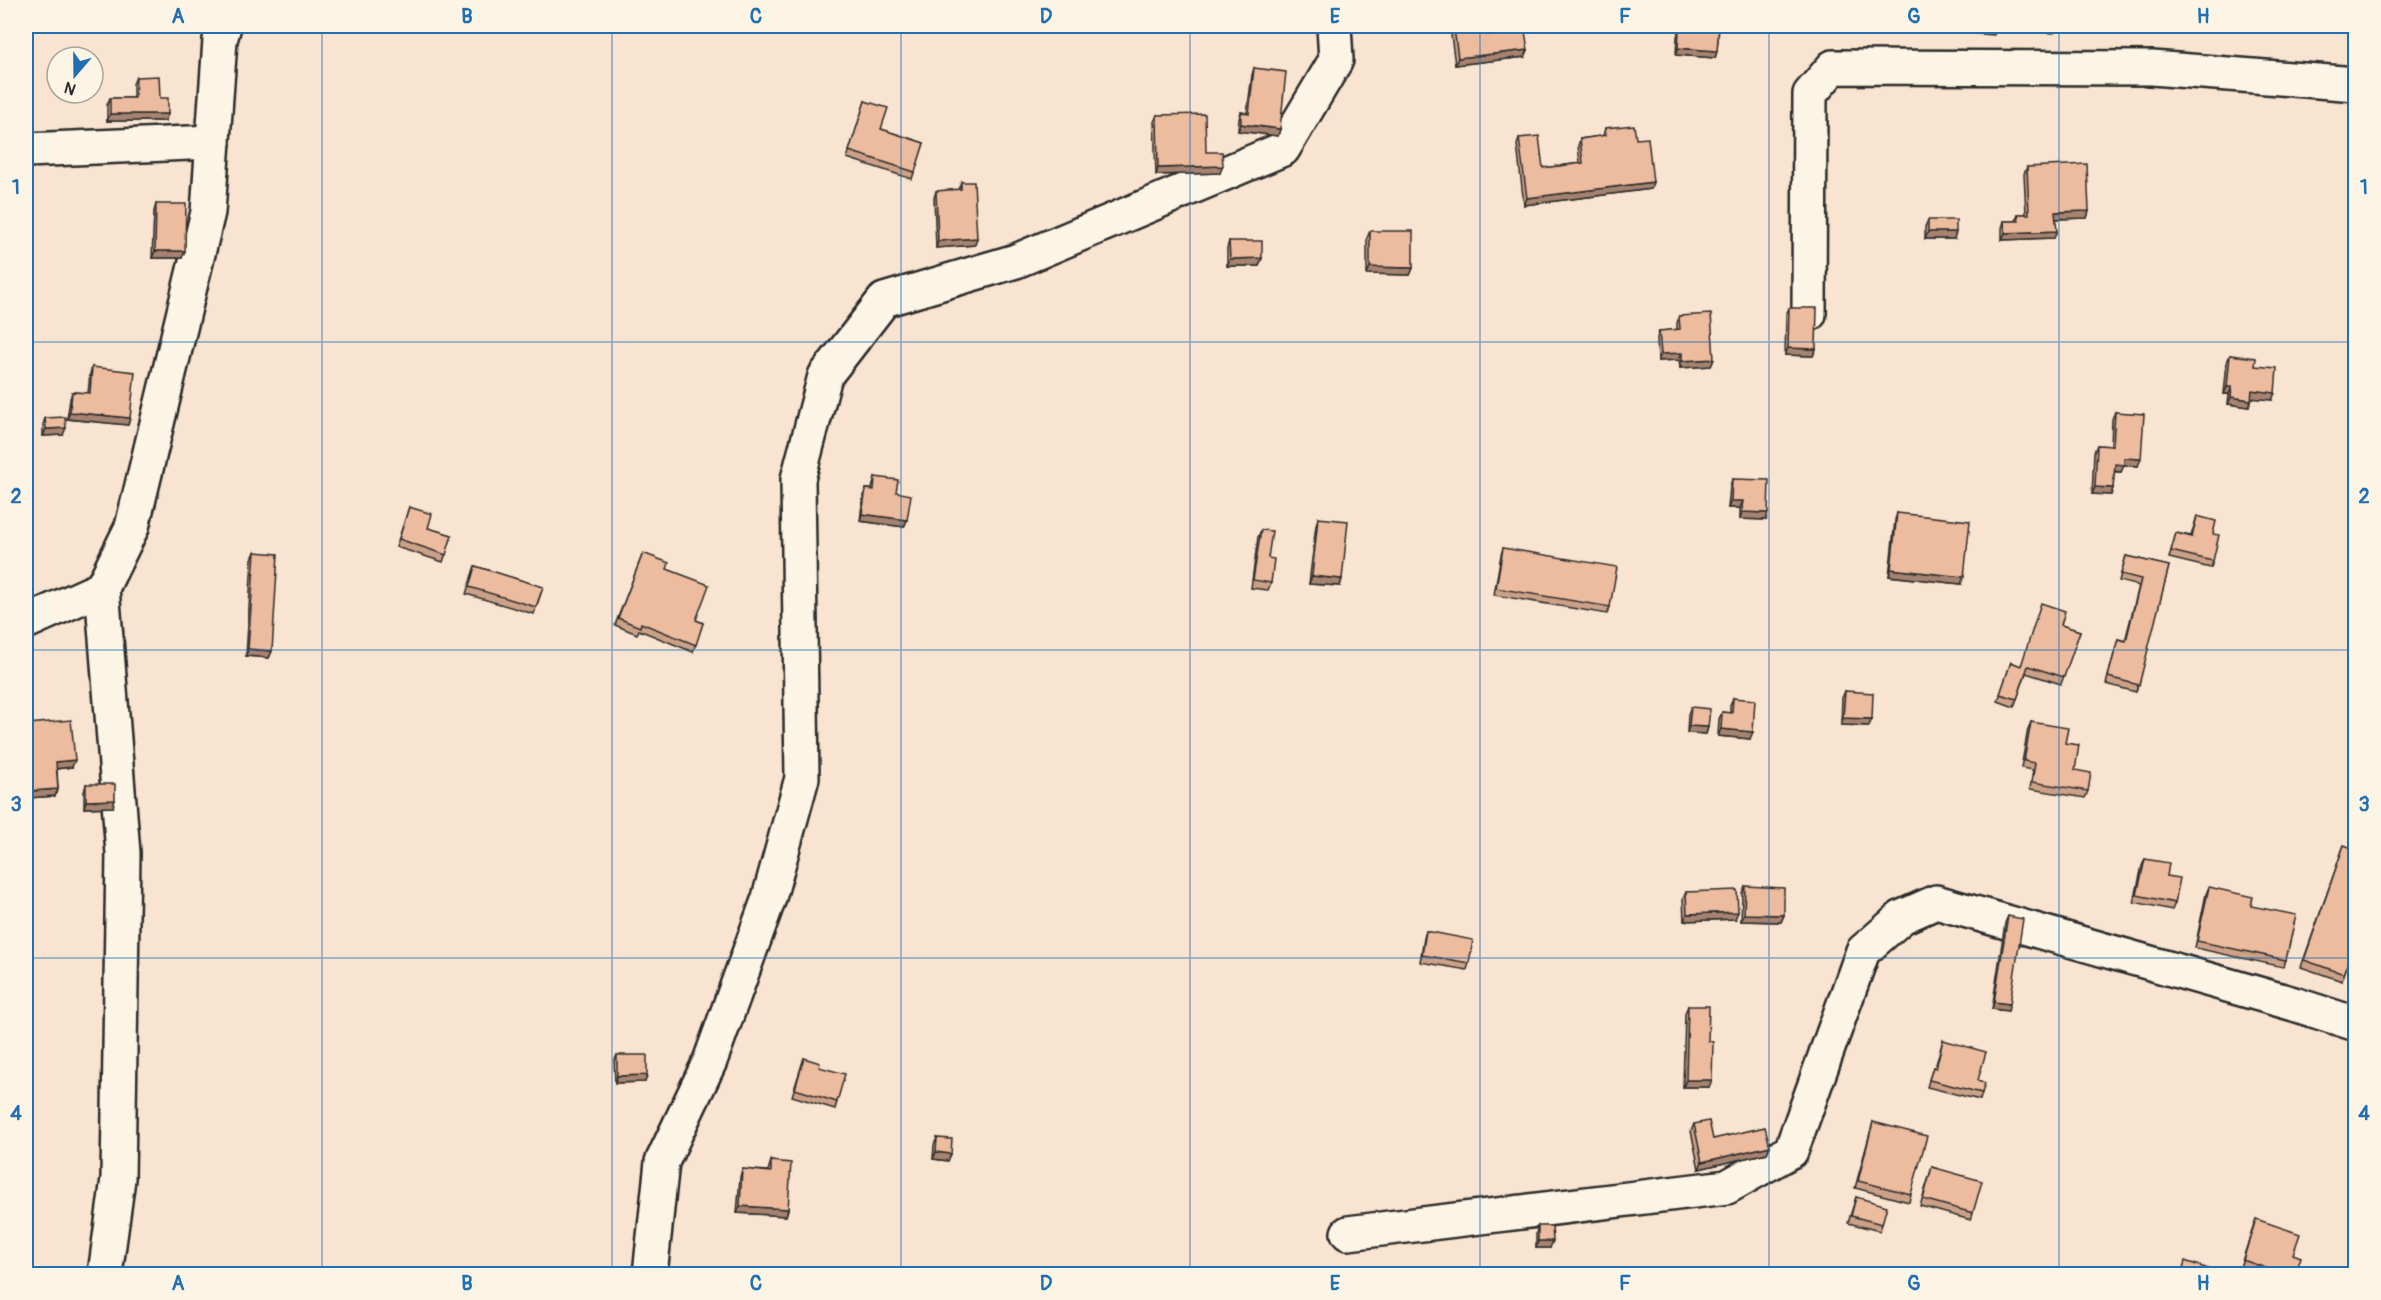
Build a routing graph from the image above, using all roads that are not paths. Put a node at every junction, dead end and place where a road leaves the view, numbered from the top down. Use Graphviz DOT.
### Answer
graph roads {
  1 [pos="224,26"];
  2 [pos="1334,26"];
  3 [pos="2355,84"];
  4 [pos="213,142"];
  5 [pos="26,150"];
  6 [pos="1809,314"];
  7 [pos="102,588"];
  8 [pos="26,622"];
  9 [pos="2355,1024"];
  10 [pos="1348,1233"];
  11 [pos="105,1275"];
  12 [pos="650,1275"];
  1 -- 4 [label="street"];
  2 -- 12 [label="street"];
  3 -- 6 [label="street"];
  4 -- 5 [label="street"];
  4 -- 7 [label="street"];
  7 -- 8 [label="street"];
  7 -- 11 [label="street"];
  9 -- 10 [label="street"];
}
